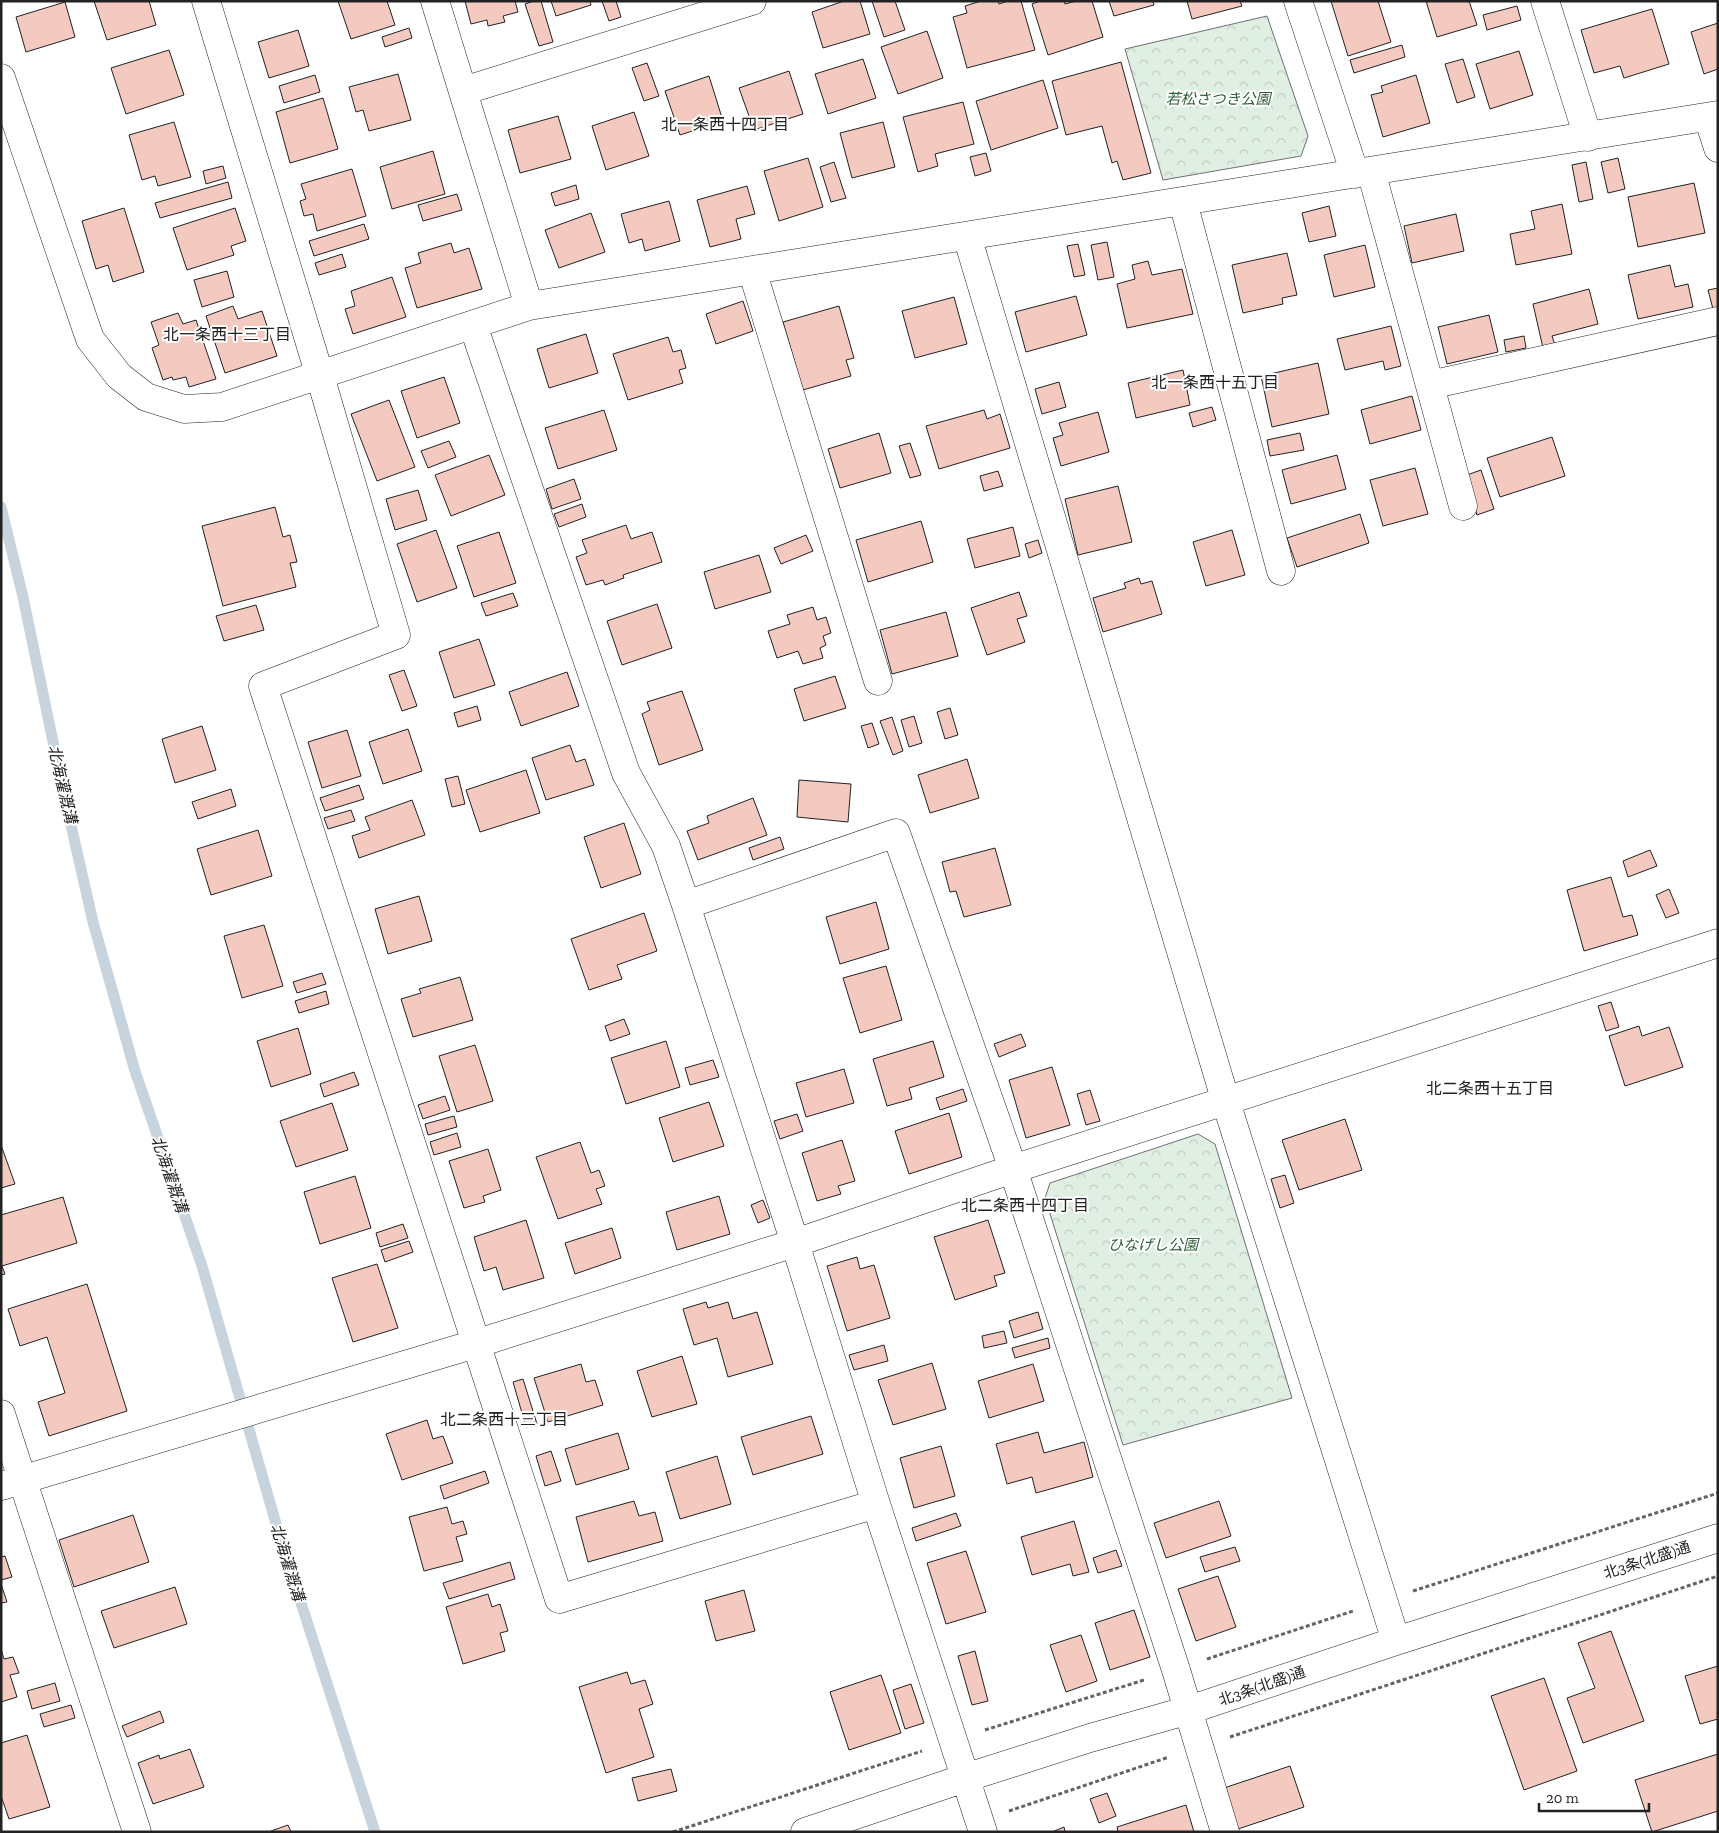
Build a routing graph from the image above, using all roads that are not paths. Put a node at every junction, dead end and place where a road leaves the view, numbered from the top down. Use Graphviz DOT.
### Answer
graph roads {
  1 [pos="206,1"];
  2 [pos="435,1"];
  3 [pos="752,1"];
  4 [pos="1298,1"];
  5 [pos="1545,1"];
  6 [pos="1,78"];
  7 [pos="463,91"];
  8 [pos="1713,116"];
  9 [pos="1588,137"];
  10 [pos="1718,148"];
  11 [pos="1363,173"];
  12 [pos="1183,202"];
  13 [pos="967,236"];
  14 [pos="752,270"];
  15 [pos="529,306"];
  16 [pos="1718,321"];
  17 [pos="472,325"];
  18 [pos="320,376"];
  19 [pos="1430,385"];
  20 [pos="1463,506"];
  21 [pos="1281,571"];
  22 [pos="878,681"];
  23 [pos="686,905"];
  24 [pos="1718,943"];
  25 [pos="1226,1102"];
  26 [pos="1013,1169"];
  27 [pos="795,1243"];
  28 [pos="475,1344"];
  29 [pos="1,1414"];
  30 [pos="12,1482"];
  31 [pos="876,1504"];
  32 [pos="1718,1538"];
  33 [pos="1396,1640"];
  34 [pos="1189,1710"];
  35 [pos="966,1778"];
  36 [pos="981,1826"];
  37 [pos="136,1832"];
  38 [pos="805,1832"];
  39 [pos="1226,1832"];
  1 -- 18 [label="street"];
  2 -- 7 [label="street"];
  3 -- 7 [label="street"];
  4 -- 11 [label="street"];
  5 -- 9 [label="street"];
  6 -- 18 [label="street"];
  7 -- 15 [label="street"];
  8 -- 9 [label="street"];
  8 -- 10 [label="street"];
  9 -- 11 [label="street"];
  11 -- 12 [label="street"];
  11 -- 19 [label="street"];
  12 -- 13 [label="street"];
  12 -- 21 [label="street"];
  13 -- 14 [label="street"];
  13 -- 25 [label="street"];
  14 -- 15 [label="street"];
  14 -- 22 [label="street"];
  15 -- 17 [label="street"];
  16 -- 19 [label="street"];
  17 -- 18 [label="street"];
  17 -- 23 [label="street"];
  18 -- 28 [label="street"];
  19 -- 20 [label="street"];
  23 -- 26 [label="street"];
  23 -- 27 [label="street"];
  24 -- 25 [label="street"];
  25 -- 26 [label="street"];
  25 -- 33 [label="street"];
  26 -- 27 [label="street"];
  26 -- 34 [label="street"];
  27 -- 28 [label="street"];
  27 -- 31 [label="street"];
  28 -- 30 [label="street"];
  28 -- 31 [label="street"];
  29 -- 30 [label="street"];
  30 -- 37 [label="street"];
  31 -- 35 [label="street"];
  32 -- 33 [label="street, 北3条(北盛)通"];
  33 -- 34 [label="street, 北3条(北盛)通"];
  34 -- 35 [label="street, 北3条(北盛)通"];
  34 -- 39 [label="street"];
  35 -- 36 [label="street"];
  35 -- 38 [label="street, 北3条(北盛)通"];
}
